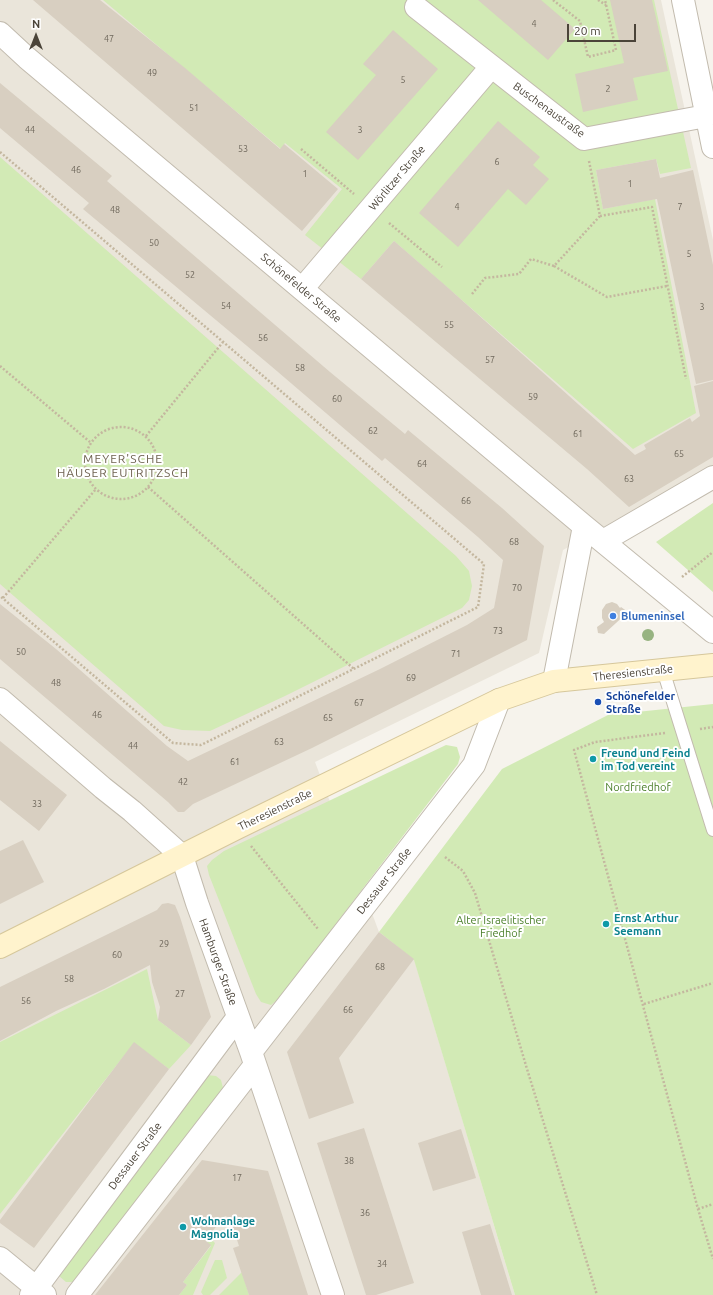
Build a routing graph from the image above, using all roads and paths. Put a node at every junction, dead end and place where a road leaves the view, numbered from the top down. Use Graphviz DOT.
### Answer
graph roads {
  1 [pos="553,0"];
  2 [pos="598,0"];
  3 [pos="605,0"];
  4 [pos="683,0"];
  5 [pos="606,5"];
  6 [pos="416,7"];
  7 [pos="0,33"];
  8 [pos="491,67"];
  9 [pos="706,78"];
  10 [pos="706,116"];
  11 [pos="584,139"];
  12 [pos="713,147"];
  13 [pos="0,152"];
  14 [pos="600,216"];
  15 [pos="554,266"];
  16 [pos="667,286"];
  17 [pos="302,289"];
  18 [pos="472,294"];
  19 [pos="223,342"];
  20 [pos="0,366"];
  21 [pos="686,379"];
  22 [pos="146,436"];
  23 [pos="90,442"];
  24 [pos="713,477"];
  25 [pos="148,487"];
  26 [pos="96,489"];
  27 [pos="584,526"];
  28 [pos="603,541"];
  29 [pos="713,552"];
  30 [pos="664,591"];
  31 [pos="0,596"];
  32 [pos="3,598"];
  33 [pos="713,632"];
  34 [pos="713,665"];
  35 [pos="354,669"];
  36 [pos="663,670"];
  37 [pos="554,681"];
  38 [pos="0,699"];
  39 [pos="499,700"];
  40 [pos="713,727"];
  41 [pos="682,730"];
  42 [pos="237,828"];
  43 [pos="713,830"];
  44 [pos="182,856"];
  45 [pos="445,857"];
  46 [pos="0,947"];
  47 [pos="333,947"];
  48 [pos="713,983"];
  49 [pos="644,1004"];
  50 [pos="238,1017"];
  51 [pos="253,1059"];
  52 [pos="713,1204"];
  53 [pos="698,1209"];
  54 [pos="0,1258"];
  55 [pos="713,1258"];
  56 [pos="37,1293"];
  57 [pos="77,1295"];
  58 [pos="333,1295"];
  59 [pos="597,1295"];
  1 -- 5 [label="path"];
  2 -- 5 [label="path"];
  3 -- 5 [label="path"];
  4 -- 9 [label="street"];
  6 -- 8 [label="street, Buschenaustraße"];
  7 -- 17 [label="street, Schönefelder Straße"];
  8 -- 11 [label="street, Buschenaustraße"];
  8 -- 17 [label="street, Wörlitzer Straße"];
  9 -- 10 [label="street"];
  10 -- 11 [label="street, Buschenaustraße"];
  10 -- 12 [label="street"];
  11 -- 14 [label="path"];
  13 -- 19 [label="path"];
  14 -- 15 [label="path"];
  14 -- 16 [label="path"];
  15 -- 16 [label="path"];
  15 -- 18 [label="path"];
  16 -- 21 [label="path"];
  17 -- 27 [label="street, Schönefelder Straße"];
  19 -- 22 [label="path"];
  19 -- 35 [label="path"];
  20 -- 23 [label="path"];
  22 -- 23 [label="path"];
  22 -- 25 [label="path"];
  23 -- 26 [label="path"];
  24 -- 28 [label="street"];
  25 -- 26 [label="path"];
  25 -- 35 [label="path"];
  26 -- 32 [label="path"];
  27 -- 28 [label="street, Schönefelder Straße"];
  27 -- 37 [label="street"];
  28 -- 30 [label="street, Schönefelder Straße"];
  29 -- 30 [label="path"];
  30 -- 33 [label="street, Schönefelder Straße"];
  31 -- 32 [label="path"];
  32 -- 35 [label="path"];
  34 -- 36 [label="main road, Theresienstraße"];
  36 -- 37 [label="main road, Theresienstraße"];
  36 -- 41 [label="lane"];
  37 -- 39 [label="main road, Theresienstraße"];
  38 -- 44 [label="street"];
  39 -- 42 [label="main road, Theresienstraße"];
  39 -- 47 [label="street, Dessauer Straße"];
  40 -- 41 [label="path"];
  41 -- 43 [label="lane"];
  41 -- 49 [label="path"];
  42 -- 44 [label="main road, Theresienstraße"];
  42 -- 47 [label="path"];
  44 -- 46 [label="main road, Theresienstraße"];
  44 -- 50 [label="street, Hamburger Straße"];
  45 -- 59 [label="path"];
  47 -- 51 [label="street, Dessauer Straße"];
  48 -- 49 [label="path"];
  49 -- 53 [label="path"];
  50 -- 51 [label="street, Hamburger Straße"];
  50 -- 56 [label="street, Dessauer Straße"];
  51 -- 57 [label="street, Dessauer Straße"];
  51 -- 58 [label="street, Hamburger Straße"];
  52 -- 53 [label="path"];
  53 -- 55 [label="path"];
  54 -- 56 [label="street"];
}
